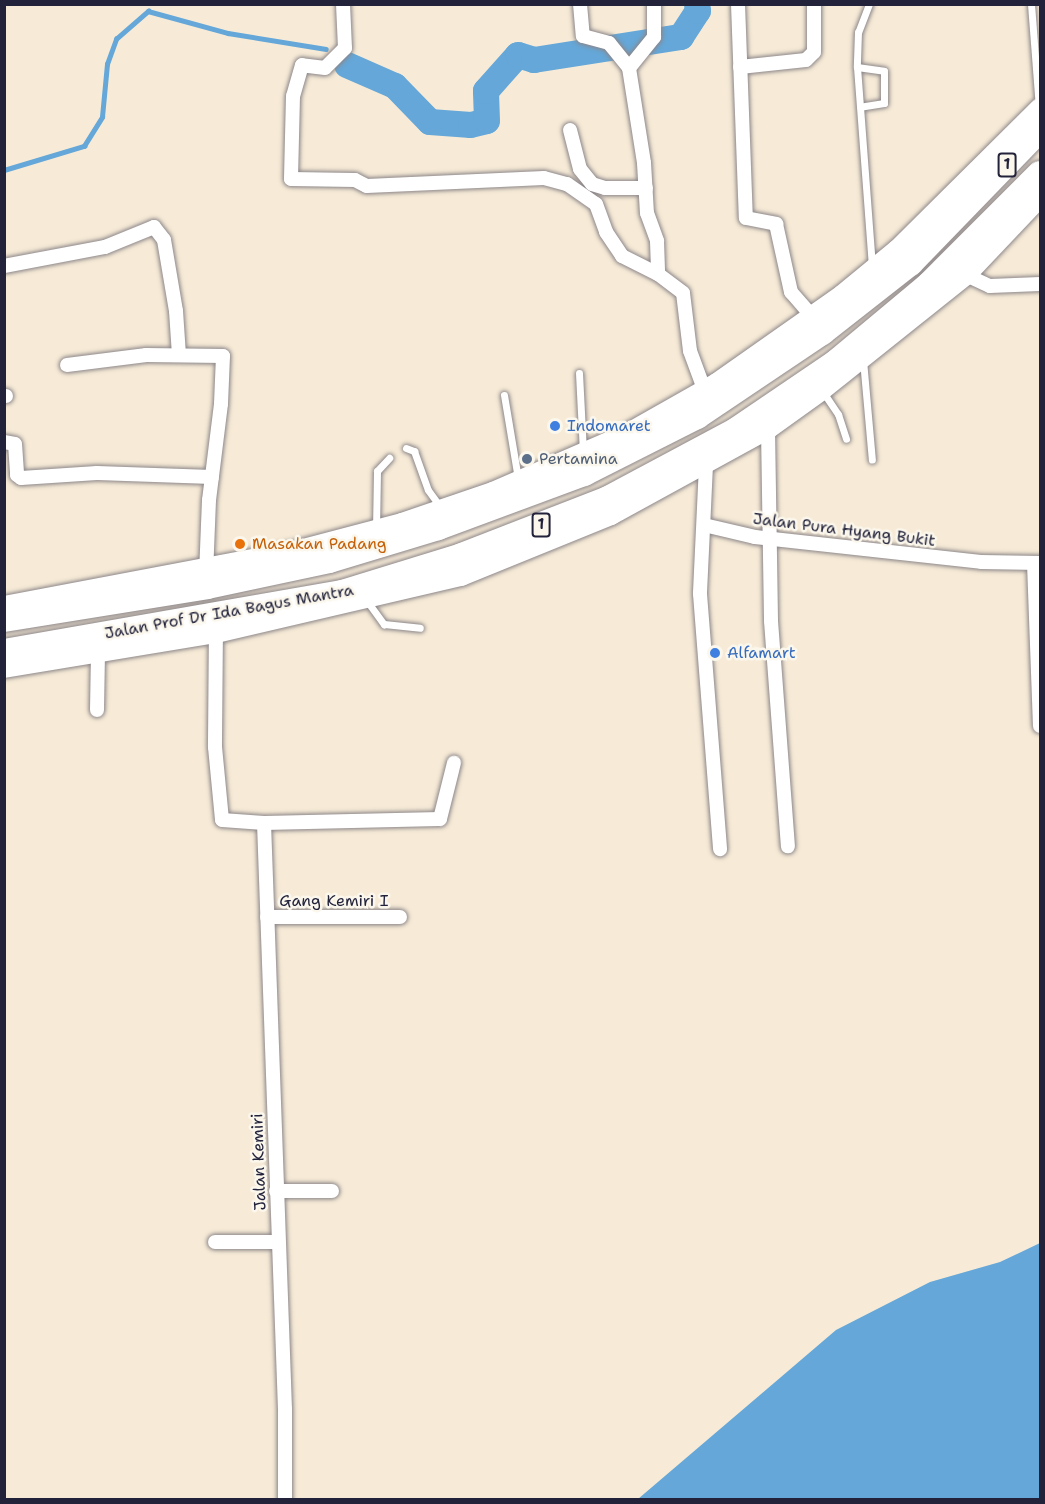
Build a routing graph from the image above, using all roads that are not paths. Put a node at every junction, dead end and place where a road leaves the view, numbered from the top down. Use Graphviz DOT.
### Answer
graph roads {
  1 [pos="342,4"];
  2 [pos="580,4"];
  3 [pos="654,4"];
  4 [pos="738,4"];
  5 [pos="814,4"];
  6 [pos="869,4"];
  7 [pos="1031,4"];
  8 [pos="626,64"];
  9 [pos="740,67"];
  10 [pos="857,67"];
  11 [pos="860,107"];
  12 [pos="1040,116"];
  13 [pos="570,130"];
  14 [pos="1041,174"];
  15 [pos="646,188"];
  16 [pos="1041,197"];
  17 [pos="973,201"];
  18 [pos="995,220"];
  19 [pos="4,266"];
  20 [pos="873,270"];
  21 [pos="658,274"];
  22 [pos="966,275"];
  23 [pos="1041,284"];
  24 [pos="812,316"];
  25 [pos="179,355"];
  26 [pos="863,357"];
  27 [pos="66,365"];
  28 [pos="579,373"];
  29 [pos="822,390"];
  30 [pos="504,395"];
  31 [pos="707,399"];
  32 [pos="768,429"];
  33 [pos="846,439"];
  34 [pos="4,442"];
  35 [pos="406,448"];
  36 [pos="583,453"];
  37 [pos="389,458"];
  38 [pos="872,460"];
  39 [pos="706,465"];
  40 [pos="212,477"];
  41 [pos="519,481"];
  42 [pos="442,510"];
  43 [pos="704,525"];
  44 [pos="376,538"];
  45 [pos="772,538"];
  46 [pos="1037,563"];
  47 [pos="206,577"];
  48 [pos="366,598"];
  49 [pos="4,606"];
  50 [pos="4,619"];
  51 [pos="216,624"];
  52 [pos="420,628"];
  53 [pos="4,652"];
  54 [pos="98,653"];
  55 [pos="4,668"];
  56 [pos="97,710"];
  57 [pos="1041,726"];
  58 [pos="454,763"];
  59 [pos="264,823"];
  60 [pos="788,846"];
  61 [pos="720,849"];
  62 [pos="267,917"];
  63 [pos="400,917"];
  64 [pos="276,1191"];
  65 [pos="332,1191"];
  66 [pos="215,1242"];
  67 [pos="278,1242"];
  68 [pos="285,1500"];
  1 -- 21 [label="street"];
  2 -- 8 [label="street"];
  3 -- 8 [label="street"];
  4 -- 9 [label="street"];
  5 -- 9 [label="street"];
  6 -- 10 [label="lane"];
  7 -- 12 [label="lane"];
  8 -- 15 [label="street"];
  9 -- 24 [label="street"];
  10 -- 11 [label="lane"];
  10 -- 11 [label="lane"];
  11 -- 20 [label="lane"];
  12 -- 17 [label="highway, 1"];
  12 -- 20 [label="street"];
  13 -- 15 [label="street"];
  14 -- 18 [label="highway, 1"];
  15 -- 21 [label="street"];
  16 -- 22 [label="street"];
  17 -- 18 [label="highway"];
  17 -- 31 [label="highway, Jalan Prof Dr Ida Bagus Mantra / 1"];
  18 -- 51 [label="highway, Jalan Prof Dr Ida Bagus Mantra / 1"];
  19 -- 25 [label="street"];
  20 -- 24 [label="street"];
  21 -- 31 [label="street"];
  22 -- 23 [label="street"];
  22 -- 26 [label="street"];
  24 -- 31 [label="street"];
  25 -- 27 [label="street"];
  25 -- 40 [label="street"];
  26 -- 29 [label="street"];
  26 -- 38 [label="lane"];
  28 -- 36 [label="lane"];
  29 -- 32 [label="street"];
  29 -- 33 [label="lane"];
  30 -- 41 [label="lane"];
  31 -- 36 [label="street"];
  31 -- 44 [label="highway, Jalan Prof Dr Ida Bagus Mantra / 1"];
  32 -- 39 [label="street"];
  32 -- 45 [label="street"];
  34 -- 40 [label="street"];
  35 -- 42 [label="lane"];
  36 -- 41 [label="street"];
  37 -- 44 [label="lane"];
  39 -- 43 [label="street"];
  39 -- 48 [label="street"];
  40 -- 47 [label="street"];
  41 -- 42 [label="street"];
  42 -- 44 [label="street"];
  43 -- 45 [label="street, Jalan Pura Hyang Bukit"];
  43 -- 61 [label="street"];
  44 -- 47 [label="highway, Jalan Prof Dr Ida Bagus Mantra / 1"];
  45 -- 46 [label="street, Jalan Pura Hyang Bukit"];
  45 -- 60 [label="street"];
  46 -- 57 [label="street"];
  47 -- 49 [label="street"];
  47 -- 50 [label="highway, Jalan Prof Dr Ida Bagus Mantra / 1"];
  48 -- 51 [label="street"];
  48 -- 52 [label="lane"];
  51 -- 53 [label="highway, Jalan Prof Dr Ida Bagus Mantra / 1"];
  51 -- 54 [label="street"];
  51 -- 59 [label="street"];
  54 -- 55 [label="street"];
  54 -- 56 [label="street"];
  58 -- 59 [label="street"];
  59 -- 62 [label="street, Jalan Kemiri"];
  62 -- 63 [label="street, Gang Kemiri I"];
  62 -- 64 [label="street, Jalan Kemiri"];
  64 -- 65 [label="street"];
  64 -- 67 [label="street, Jalan Kemiri"];
  66 -- 67 [label="street"];
  67 -- 68 [label="street, Jalan Kemiri"];
}
